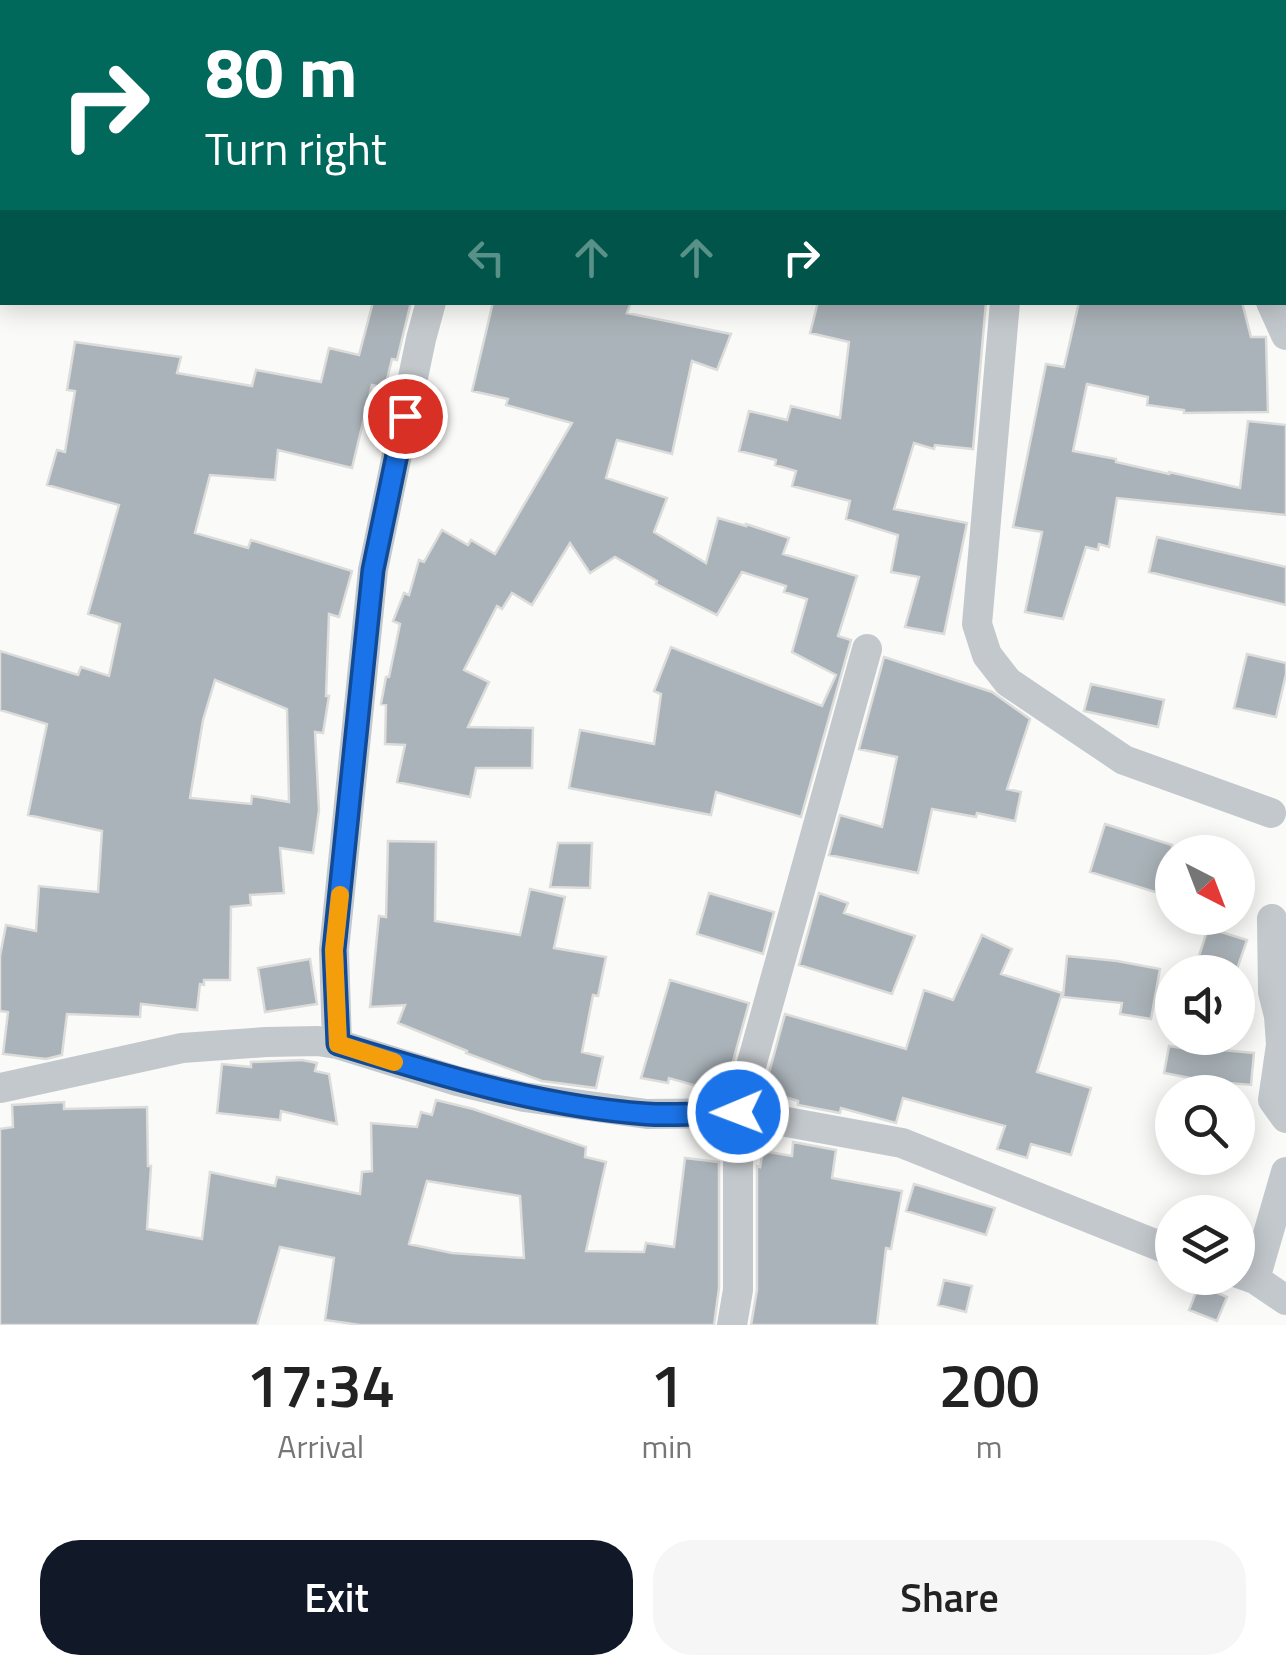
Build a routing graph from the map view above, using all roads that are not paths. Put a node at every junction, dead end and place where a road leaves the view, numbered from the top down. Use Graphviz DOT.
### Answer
graph roads {
  1 [pos="430,305"];
  2 [pos="1006,305"];
  3 [pos="1271,305"];
  4 [pos="1286,336"];
  5 [pos="867,650"];
  6 [pos="1272,813"];
  7 [pos="1272,919"];
  8 [pos="338,1044"];
  9 [pos="0,1088"];
  10 [pos="738,1112"];
  11 [pos="1286,1118"];
  12 [pos="1286,1172"];
  13 [pos="1155,1244"];
  14 [pos="1255,1253"];
  15 [pos="1255,1281"];
  16 [pos="1286,1300"];
  17 [pos="732,1325"];
  1 -- 8 [label="street"];
  2 -- 6 [label="street"];
  3 -- 4 [label="street"];
  5 -- 10 [label="street"];
  7 -- 11 [label="street"];
  8 -- 9 [label="street"];
  8 -- 10 [label="street"];
  10 -- 13 [label="street"];
  10 -- 17 [label="street"];
  12 -- 14 [label="street"];
  15 -- 16 [label="street"];
}
